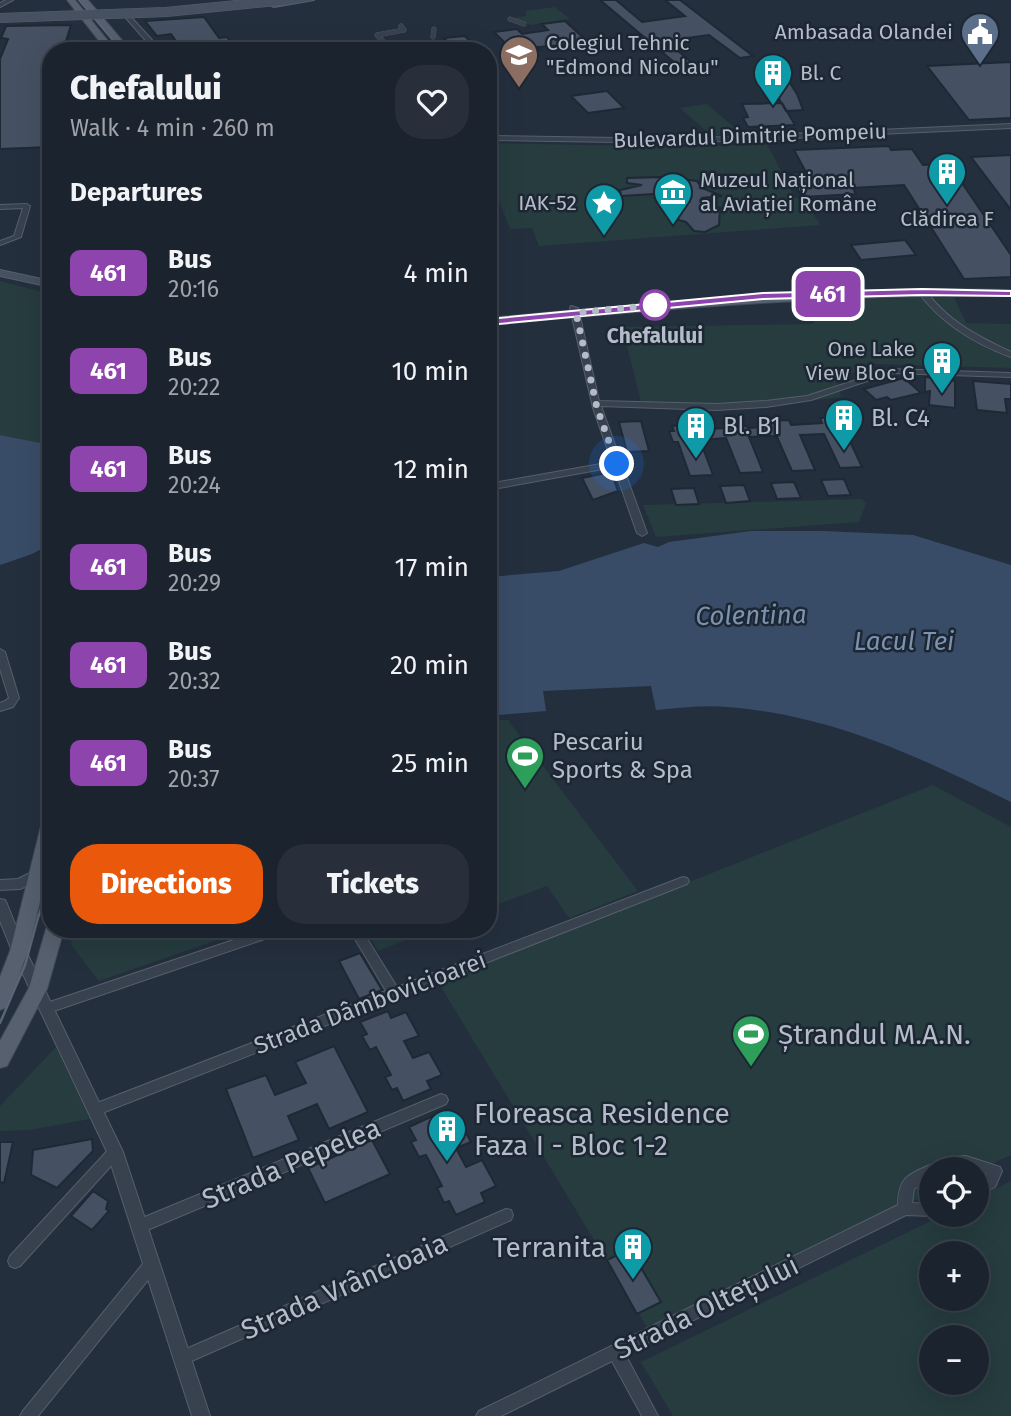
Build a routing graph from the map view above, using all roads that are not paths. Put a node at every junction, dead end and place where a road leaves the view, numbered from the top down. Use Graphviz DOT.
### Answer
graph roads {
  1 [pos="10,0"];
  2 [pos="71,0"];
  3 [pos="84,0"];
  4 [pos="257,0"];
  5 [pos="287,0"];
  6 [pos="310,0"];
  7 [pos="203,3"];
  8 [pos="0,5"];
  9 [pos="96,15"];
  10 [pos="82,16"];
  11 [pos="128,17"];
  12 [pos="0,18"];
  13 [pos="510,19"];
  14 [pos="524,24"];
  15 [pos="401,26"];
  16 [pos="434,29"];
  17 [pos="433,37"];
  18 [pos="104,42"];
  19 [pos="119,42"];
  20 [pos="151,42"];
  21 [pos="384,42"];
  22 [pos="1011,126"];
  23 [pos="497,138"];
  24 [pos="0,207"];
  25 [pos="0,243"];
  26 [pos="0,266"];
  27 [pos="0,273"];
  28 [pos="42,275"];
  29 [pos="42,282"];
  30 [pos="1011,291"];
  31 [pos="922,292"];
  32 [pos="575,311"];
  33 [pos="497,318"];
  34 [pos="1011,355"];
  35 [pos="1011,375"];
  36 [pos="596,403"];
  37 [pos="617,464"];
  38 [pos="497,485"];
  39 [pos="642,533"];
  40 [pos="1,656"];
  41 [pos="5,706"];
  42 [pos="42,857"];
  43 [pos="38,874"];
  44 [pos="683,881"];
  45 [pos="0,886"];
  46 [pos="0,904"];
  47 [pos="52,938"];
  48 [pos="254,938"];
  49 [pos="360,938"];
  50 [pos="19,951"];
  51 [pos="38,989"];
  52 [pos="395,995"];
  53 [pos="0,1002"];
  54 [pos="48,1008"];
  55 [pos="0,1060"];
  56 [pos="441,1100"];
  57 [pos="97,1109"];
  58 [pos="115,1152"];
  59 [pos="989,1169"];
  60 [pos="919,1177"];
  61 [pos="989,1184"];
  62 [pos="905,1209"];
  63 [pos="919,1210"];
  64 [pos="506,1215"];
  65 [pos="140,1226"];
  66 [pos="15,1261"];
  67 [pos="151,1265"];
  68 [pos="615,1352"];
  69 [pos="182,1358"];
  70 [pos="28,1416"];
  71 [pos="201,1416"];
  72 [pos="484,1416"];
  73 [pos="650,1416"];
  1 -- 8 [label="street"];
  2 -- 10 [label="main road"];
  3 -- 9 [label="main road"];
  4 -- 7 [label="main road"];
  5 -- 12 [label="main road, bridge"];
  6 -- 11 [label="main road"];
  7 -- 9 [label="main road"];
  9 -- 10 [label="main road"];
  9 -- 11 [label="main road"];
  9 -- 19 [label="main road"];
  10 -- 12 [label="main road"];
  10 -- 18 [label="main road"];
  11 -- 20 [label="street"];
  13 -- 14 [label="street"];
  15 -- 21 [label="street"];
  16 -- 17 [label="street"];
  22 -- 23 [label="street, Bulevardul Dimitrie Pompeiu"];
  24 -- 25 [label="street"];
  26 -- 28 [label="main road"];
  27 -- 29 [label="main road"];
  30 -- 31 [label="main road"];
  30 -- 32 [label="main road"];
  31 -- 32 [label="main road"];
  31 -- 34 [label="street"];
  32 -- 33 [label="main road"];
  32 -- 36 [label="street"];
  35 -- 36 [label="street"];
  36 -- 37 [label="street"];
  37 -- 38 [label="street"];
  37 -- 39 [label="street"];
  40 -- 41 [label="street"];
  42 -- 43 [label="main road"];
  43 -- 45 [label="street"];
  43 -- 50 [label="main road"];
  44 -- 52 [label="street, Strada Dâmbovicioarei"];
  46 -- 50 [label="street"];
  47 -- 51 [label="main road"];
  48 -- 54 [label="street"];
  49 -- 52 [label="street"];
  50 -- 51 [label="street"];
  50 -- 53 [label="main road"];
  51 -- 54 [label="street"];
  51 -- 55 [label="main road"];
  52 -- 57 [label="street, Strada Dâmbovicioarei"];
  54 -- 57 [label="street"];
  56 -- 65 [label="street, Strada Pepelea"];
  57 -- 58 [label="street"];
  58 -- 65 [label="street"];
  58 -- 66 [label="street"];
  59 -- 61 [label="street"];
  60 -- 62 [label="street"];
  62 -- 63 [label="street, Strada Oltețului"];
  62 -- 68 [label="street, Strada Oltețului"];
  64 -- 69 [label="street, Strada Vrâncioaia"];
  65 -- 67 [label="street"];
  67 -- 69 [label="street"];
  67 -- 70 [label="street"];
  68 -- 72 [label="street, Strada Oltețului"];
  68 -- 73 [label="street"];
  69 -- 71 [label="street"];
}
